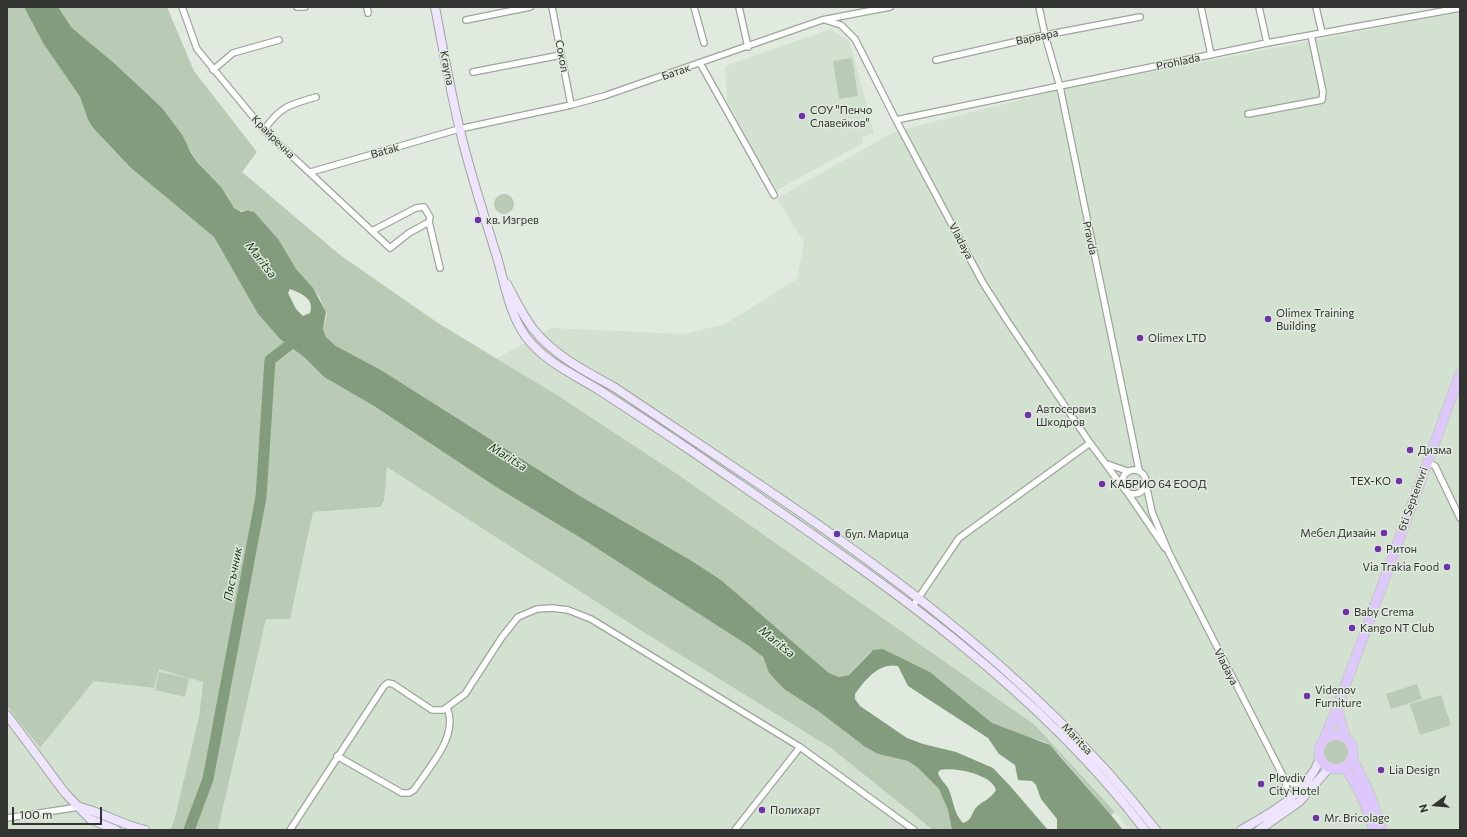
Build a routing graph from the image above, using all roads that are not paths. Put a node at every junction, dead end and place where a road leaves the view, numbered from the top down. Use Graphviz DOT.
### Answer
graph roads {
  1 [pos="182,7"];
  2 [pos="297,7"];
  3 [pos="305,7"];
  4 [pos="435,7"];
  5 [pos="530,7"];
  6 [pos="552,7"];
  7 [pos="694,7"];
  8 [pos="739,7"];
  9 [pos="890,7"];
  10 [pos="1039,7"];
  11 [pos="1201,7"];
  12 [pos="1259,7"];
  13 [pos="1316,7"];
  14 [pos="1460,8"];
  15 [pos="1431,10"];
  16 [pos="1140,17"];
  17 [pos="466,20"];
  18 [pos="822,20"];
  19 [pos="1322,33"];
  20 [pos="1045,35"];
  21 [pos="1311,35"];
  22 [pos="279,40"];
  23 [pos="1267,43"];
  24 [pos="704,44"];
  25 [pos="748,47"];
  26 [pos="562,54"];
  27 [pos="1211,55"];
  28 [pos="936,60"];
  29 [pos="700,64"];
  30 [pos="213,70"];
  31 [pos="473,72"];
  32 [pos="1060,87"];
  33 [pos="316,97"];
  34 [pos="572,105"];
  35 [pos="1248,114"];
  36 [pos="896,120"];
  37 [pos="459,129"];
  38 [pos="264,130"];
  39 [pos="311,172"];
  40 [pos="774,195"];
  41 [pos="429,222"];
  42 [pos="372,231"];
  43 [pos="440,268"];
  44 [pos="503,276"];
  45 [pos="1460,374"];
  46 [pos="1090,443"];
  47 [pos="1427,462"];
  48 [pos="1106,464"];
  49 [pos="1139,470"];
  50 [pos="1127,471"];
  51 [pos="1146,484"];
  52 [pos="1122,486"];
  53 [pos="1127,492"];
  54 [pos="1460,518"];
  55 [pos="1169,553"];
  56 [pos="919,597"];
  57 [pos="913,606"];
  58 [pos="447,708"];
  59 [pos="1337,708"];
  60 [pos="7,716"];
  61 [pos="1346,738"];
  62 [pos="1324,739"];
  63 [pos="800,747"];
  64 [pos="337,756"];
  65 [pos="1352,758"];
  66 [pos="1320,759"];
  67 [pos="1344,767"];
  68 [pos="1329,768"];
  69 [pos="1284,780"];
  70 [pos="1306,783"];
  71 [pos="1289,800"];
  72 [pos="79,807"];
  73 [pos="7,818"];
  74 [pos="116,830"];
  75 [pos="145,830"];
  76 [pos="290,830"];
  77 [pos="735,830"];
  78 [pos="914,830"];
  79 [pos="1145,830"];
  80 [pos="1156,830"];
  81 [pos="1241,830"];
  82 [pos="1259,830"];
  83 [pos="1374,830"];
  84 [pos="1382,830"];
  1 -- 30 [label="street, Крайречна"];
  2 -- 3 [label="street"];
  4 -- 37 [label="street, Krayna"];
  5 -- 17 [label="street"];
  6 -- 26 [label="street, Сокол"];
  7 -- 24 [label="street"];
  8 -- 25 [label="street"];
  9 -- 18 [label="street, Батак"];
  10 -- 20 [label="street, Pravda"];
  11 -- 27 [label="street"];
  12 -- 23 [label="street"];
  13 -- 19 [label="street"];
  14 -- 15 [label="street, Prohlada"];
  15 -- 19 [label="street, Prohlada"];
  16 -- 20 [label="street, Варвара"];
  18 -- 25 [label="street, Батак"];
  18 -- 36 [label="street, Vladaya"];
  19 -- 21 [label="street, Prohlada"];
  20 -- 28 [label="street, Варвара"];
  20 -- 32 [label="street, Pravda"];
  21 -- 23 [label="street, Prohlada"];
  21 -- 35 [label="street"];
  22 -- 30 [label="street"];
  23 -- 27 [label="street, Prohlada"];
  25 -- 29 [label="street, Батак"];
  26 -- 31 [label="street"];
  26 -- 34 [label="street, Сокол"];
  27 -- 32 [label="street, Prohlada"];
  29 -- 34 [label="street, Батак"];
  29 -- 40 [label="street"];
  30 -- 38 [label="street, Крайречна"];
  32 -- 36 [label="street, Prohlada"];
  32 -- 49 [label="street, Pravda"];
  33 -- 38 [label="street"];
  34 -- 37 [label="street, Батак"];
  36 -- 46 [label="street, Vladaya"];
  37 -- 39 [label="street, Batak"];
  37 -- 44 [label="street, Maritsa"];
  38 -- 39 [label="street, Крайречна"];
  39 -- 42 [label="street, Крайречна"];
  41 -- 42 [label="street, Крайречна"];
  41 -- 42 [label="street"];
  41 -- 43 [label="street"];
  44 -- 56 [label="street, Maritsa"];
  44 -- 57 [label="street, Maritsa"];
  45 -- 47 [label="main road, 6ti Septemvri"];
  46 -- 48 [label="street, Vladaya"];
  46 -- 56 [label="street"];
  47 -- 54 [label="street"];
  47 -- 59 [label="main road, 6ti Septemvri"];
  48 -- 50 [label="street"];
  48 -- 52 [label="street, Vladaya"];
  49 -- 50 [label="street"];
  49 -- 51 [label="street, Vladaya"];
  50 -- 52 [label="street"];
  51 -- 53 [label="street"];
  51 -- 55 [label="street, Vladaya"];
  52 -- 53 [label="street, Vladaya"];
  53 -- 55 [label="street, Vladaya"];
  55 -- 69 [label="street, Vladaya"];
  56 -- 57 [label="street"];
  56 -- 80 [label="street, Maritsa"];
  57 -- 79 [label="street, Maritsa"];
  58 -- 63 [label="street"];
  58 -- 64 [label="street"];
  58 -- 64 [label="street"];
  59 -- 61 [label="main road"];
  59 -- 62 [label="main road, 6ti Septemvri"];
  60 -- 72 [label="street"];
  61 -- 62 [label="main road"];
  61 -- 65 [label="main road"];
  62 -- 66 [label="main road"];
  63 -- 77 [label="street"];
  63 -- 78 [label="street"];
  64 -- 76 [label="street"];
  65 -- 67 [label="main road"];
  65 -- 84 [label="main road"];
  66 -- 68 [label="main road"];
  66 -- 70 [label="street"];
  67 -- 68 [label="main road"];
  67 -- 83 [label="main road"];
  68 -- 82 [label="street"];
  69 -- 70 [label="street"];
  69 -- 71 [label="street, Vladaya"];
  70 -- 71 [label="street"];
  71 -- 81 [label="street"];
  72 -- 73 [label="street"];
  72 -- 74 [label="street"];
  72 -- 75 [label="street"];
}
